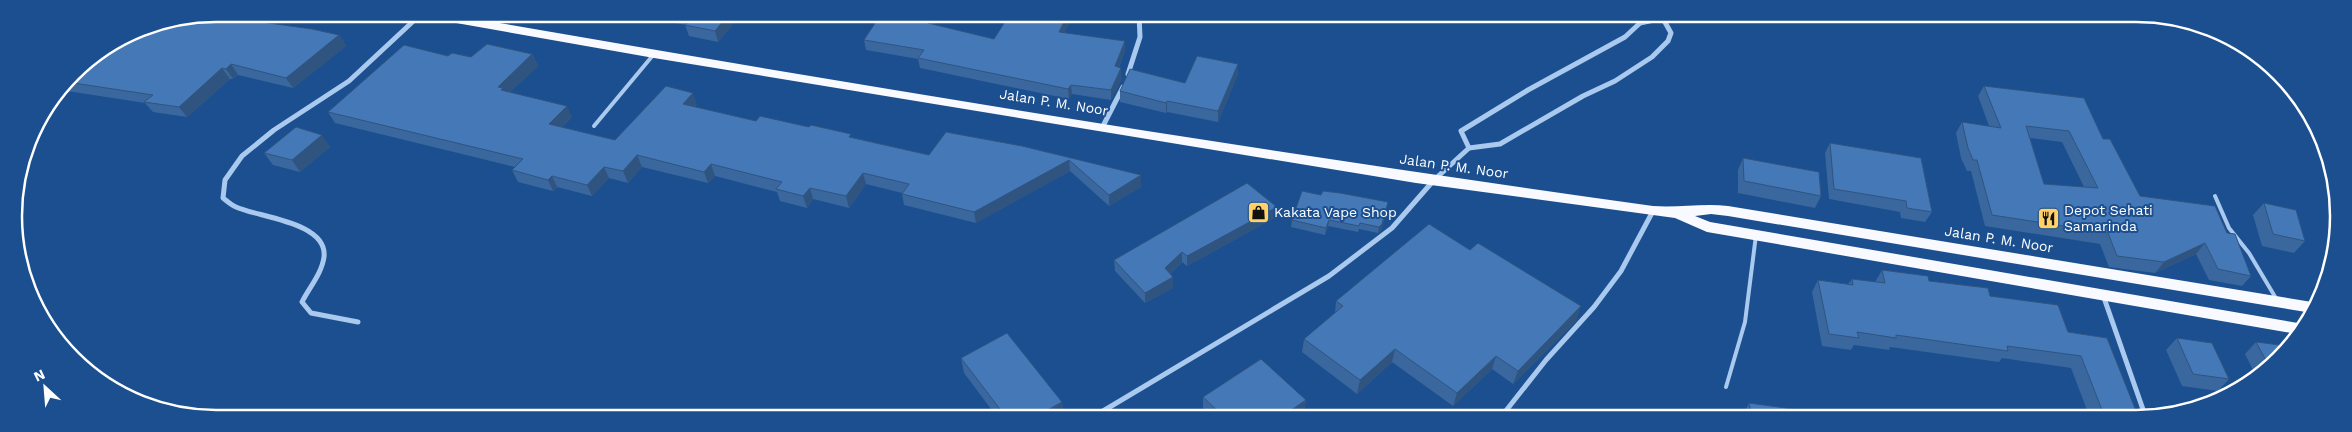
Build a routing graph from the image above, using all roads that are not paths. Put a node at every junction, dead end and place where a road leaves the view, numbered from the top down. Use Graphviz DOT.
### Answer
graph roads {
  1 [pos="412,22"];
  2 [pos="473,22"];
  3 [pos="1139,22"];
  4 [pos="1643,22"];
  5 [pos="1665,22"];
  6 [pos="1640,23"];
  7 [pos="654,54"];
  8 [pos="594,126"];
  9 [pos="1103,126"];
  10 [pos="1470,148"];
  11 [pos="1434,180"];
  12 [pos="2215,196"];
  13 [pos="1653,211"];
  14 [pos="1677,213"];
  15 [pos="1756,235"];
  16 [pos="2174,285"];
  17 [pos="2103,294"];
  18 [pos="2279,302"];
  19 [pos="2307,307"];
  20 [pos="2183,308"];
  21 [pos="358,322"];
  22 [pos="2294,328"];
  23 [pos="1726,387"];
  24 [pos="2143,409"];
  25 [pos="1105,410"];
  26 [pos="1507,410"];
  1 -- 21 [label="street"];
  2 -- 7 [label="highway, Jalan P. M. Noor"];
  3 -- 9 [label="street"];
  4 -- 6 [label="street"];
  5 -- 10 [label="street"];
  6 -- 10 [label="street"];
  7 -- 8 [label="lane"];
  7 -- 9 [label="highway, Jalan P. M. Noor"];
  9 -- 11 [label="highway, Jalan P. M. Noor"];
  10 -- 11 [label="street"];
  11 -- 13 [label="highway, Jalan P. M. Noor"];
  11 -- 25 [label="street"];
  12 -- 18 [label="lane"];
  13 -- 14 [label="highway, Jalan P. M. Noor"];
  13 -- 26 [label="street"];
  14 -- 15 [label="highway, Jalan P. M. Noor"];
  14 -- 16 [label="highway, Jalan P. M. Noor"];
  15 -- 17 [label="highway, Jalan P. M. Noor"];
  15 -- 23 [label="lane"];
  16 -- 18 [label="highway, Jalan P. M. Noor"];
  16 -- 20 [label="highway"];
  17 -- 20 [label="highway, Jalan P. M. Noor"];
  17 -- 24 [label="street"];
  18 -- 19 [label="highway, Jalan P. M. Noor"];
  20 -- 22 [label="highway, Jalan P. M. Noor"];
}
